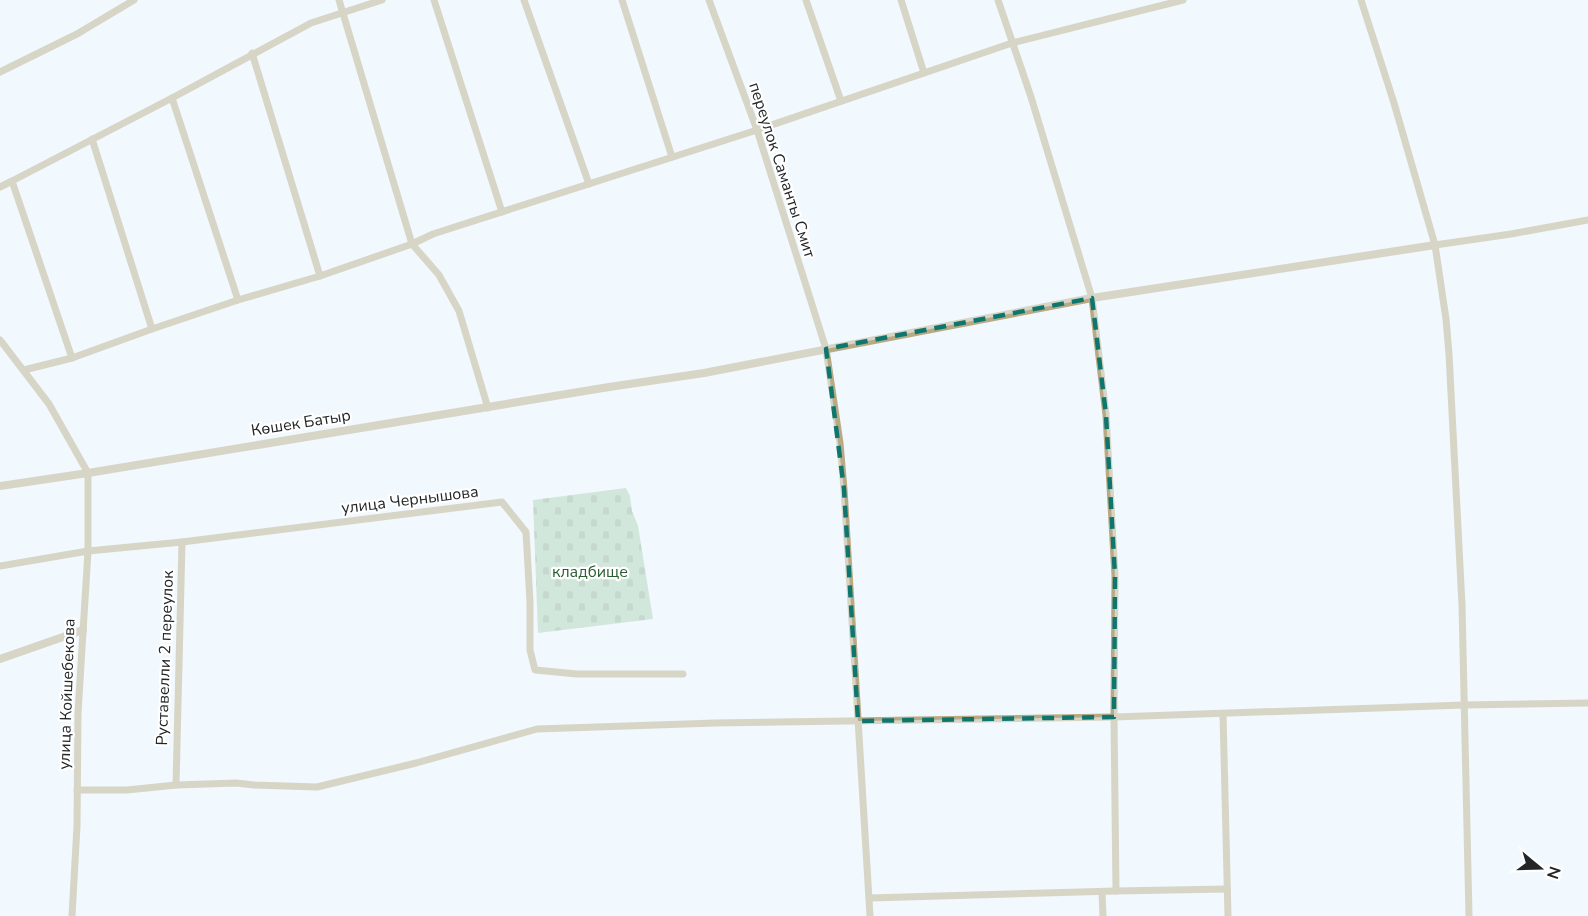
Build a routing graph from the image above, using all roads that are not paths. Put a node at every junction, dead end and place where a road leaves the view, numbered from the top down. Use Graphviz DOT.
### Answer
graph roads {
  1 [pos="134,0"];
  2 [pos="339,0"];
  3 [pos="382,0"];
  4 [pos="434,0"];
  5 [pos="524,0"];
  6 [pos="622,0"];
  7 [pos="709,0"];
  8 [pos="806,0"];
  9 [pos="901,0"];
  10 [pos="998,0"];
  11 [pos="1184,0"];
  12 [pos="1361,0"];
  13 [pos="343,12"];
  14 [pos="1012,43"];
  15 [pos="252,53"];
  16 [pos="0,72"];
  17 [pos="924,73"];
  18 [pos="172,98"];
  19 [pos="841,101"];
  20 [pos="757,130"];
  21 [pos="92,139"];
  22 [pos="672,157"];
  23 [pos="12,181"];
  24 [pos="589,184"];
  25 [pos="0,187"];
  26 [pos="502,212"];
  27 [pos="1588,220"];
  28 [pos="412,244"];
  29 [pos="1435,245"];
  30 [pos="320,276"];
  31 [pos="1092,298"];
  32 [pos="238,300"];
  33 [pos="152,328"];
  34 [pos="0,340"];
  35 [pos="826,349"];
  36 [pos="72,358"];
  37 [pos="24,370"];
  38 [pos="488,408"];
  39 [pos="88,473"];
  40 [pos="0,486"];
  41 [pos="182,542"];
  42 [pos="88,551"];
  43 [pos="0,566"];
  44 [pos="83,630"];
  45 [pos="0,659"];
  46 [pos="683,674"];
  47 [pos="1588,703"];
  48 [pos="1464,705"];
  49 [pos="1223,714"];
  50 [pos="1114,717"];
  51 [pos="858,721"];
  52 [pos="176,785"];
  53 [pos="77,790"];
  54 [pos="1227,890"];
  55 [pos="1102,891"];
  56 [pos="1116,891"];
  57 [pos="870,898"];
  58 [pos="72,916"];
  59 [pos="870,916"];
  60 [pos="1102,916"];
  61 [pos="1228,916"];
  62 [pos="1469,916"];
  1 -- 16 [label="street"];
  2 -- 13 [label="street"];
  3 -- 13 [label="street"];
  4 -- 26 [label="street"];
  5 -- 24 [label="street"];
  6 -- 22 [label="street"];
  7 -- 20 [label="street, переулок Саманты Смит"];
  8 -- 19 [label="street"];
  9 -- 17 [label="street"];
  10 -- 14 [label="street"];
  11 -- 14 [label="street"];
  12 -- 29 [label="street"];
  13 -- 15 [label="street"];
  13 -- 28 [label="street"];
  14 -- 17 [label="street"];
  14 -- 31 [label="street"];
  15 -- 18 [label="street"];
  15 -- 30 [label="street"];
  17 -- 19 [label="street"];
  18 -- 21 [label="street"];
  18 -- 32 [label="street"];
  19 -- 20 [label="street"];
  20 -- 22 [label="street"];
  20 -- 35 [label="street, переулок Саманты Смит"];
  21 -- 23 [label="street"];
  21 -- 33 [label="street"];
  22 -- 24 [label="street"];
  23 -- 25 [label="street"];
  23 -- 36 [label="street"];
  24 -- 26 [label="street"];
  26 -- 28 [label="street"];
  27 -- 29 [label="street"];
  28 -- 30 [label="street"];
  28 -- 38 [label="street"];
  29 -- 31 [label="street, Көшек Батыр"];
  29 -- 48 [label="street"];
  30 -- 32 [label="street"];
  31 -- 35 [label="street, Көшек Батыр"];
  31 -- 50 [label="street"];
  32 -- 33 [label="street"];
  33 -- 36 [label="street"];
  34 -- 37 [label="street"];
  35 -- 38 [label="street, Көшек Батыр"];
  35 -- 51 [label="street, переулок Саманты Смит"];
  36 -- 37 [label="street"];
  37 -- 39 [label="street"];
  38 -- 39 [label="street, Көшек Батыр"];
  39 -- 40 [label="street, Көшек Батыр"];
  39 -- 42 [label="street, улица Койшебекова"];
  41 -- 42 [label="street, улица Чернышова"];
  41 -- 46 [label="street, улица Чернышова"];
  41 -- 52 [label="street, Руставелли 2 переулок"];
  42 -- 43 [label="street, улица Чернышова"];
  42 -- 44 [label="street, улица Койшебекова"];
  44 -- 45 [label="street"];
  44 -- 53 [label="street, улица Койшебекова"];
  47 -- 48 [label="street"];
  48 -- 49 [label="street"];
  48 -- 62 [label="street"];
  49 -- 50 [label="street"];
  49 -- 54 [label="street"];
  50 -- 51 [label="street"];
  50 -- 56 [label="street"];
  51 -- 52 [label="street"];
  51 -- 57 [label="street, переулок Саманты Смит"];
  52 -- 53 [label="street"];
  53 -- 58 [label="street, улица Койшебекова"];
  54 -- 56 [label="street"];
  54 -- 61 [label="street"];
  55 -- 56 [label="street"];
  55 -- 57 [label="street"];
  55 -- 60 [label="street"];
  57 -- 59 [label="street, переулок Саманты Смит"];
}
